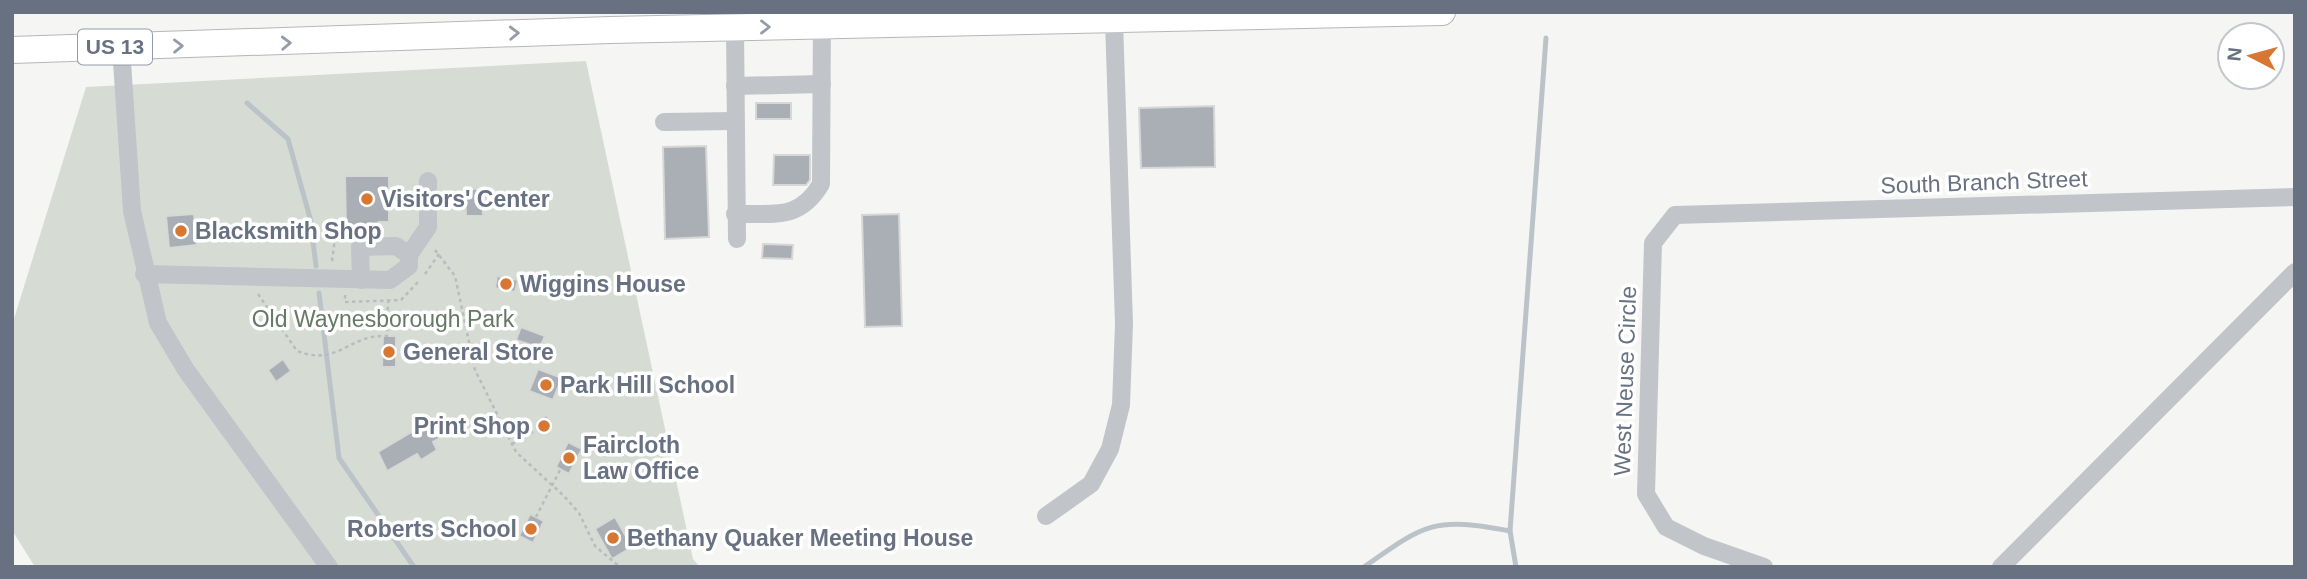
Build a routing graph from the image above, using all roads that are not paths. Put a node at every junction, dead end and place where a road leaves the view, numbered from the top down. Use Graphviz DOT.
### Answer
graph roads {
  1 [pos="1442,12"];
  2 [pos="1391,13"];
  3 [pos="822,20"];
  4 [pos="1114,21"];
  5 [pos="735,27"];
  6 [pos="121,47"];
  7 [pos="12,50"];
  8 [pos="822,85"];
  9 [pos="735,86"];
  10 [pos="735,121"];
  11 [pos="664,122"];
  12 [pos="428,181"];
  13 [pos="2295,197"];
  14 [pos="736,214"];
  15 [pos="1675,215"];
  16 [pos="737,239"];
  17 [pos="409,255"];
  18 [pos="2295,272"];
  19 [pos="144,274"];
  20 [pos="361,280"];
  21 [pos="1046,516"];
  22 [pos="329,567"];
  23 [pos="1764,567"];
  24 [pos="2001,567"];
  1 -- 2 [label="highway, US 13"];
  2 -- 4 [label="highway, US 13"];
  3 -- 4 [label="highway, US 13"];
  5 -- 3 [label="highway, US 13, one-way"];
  3 -- 8 [label="street"];
  4 -- 21 [label="street"];
  6 -- 5 [label="highway, US 13, one-way"];
  5 -- 9 [label="street"];
  6 -- 7 [label="highway, US 13"];
  6 -- 19 [label="street"];
  8 -- 9 [label="street"];
  8 -- 14 [label="street"];
  9 -- 10 [label="street"];
  10 -- 11 [label="street"];
  10 -- 14 [label="street"];
  12 -- 17 [label="street"];
  13 -- 15 [label="street, South Branch Street"];
  14 -- 16 [label="street"];
  15 -- 23 [label="street, West Neuse Circle"];
  17 -- 20 [label="street"];
  17 -- 20 [label="street"];
  18 -- 24 [label="street"];
  19 -- 20 [label="street"];
  19 -- 22 [label="street"];
}
